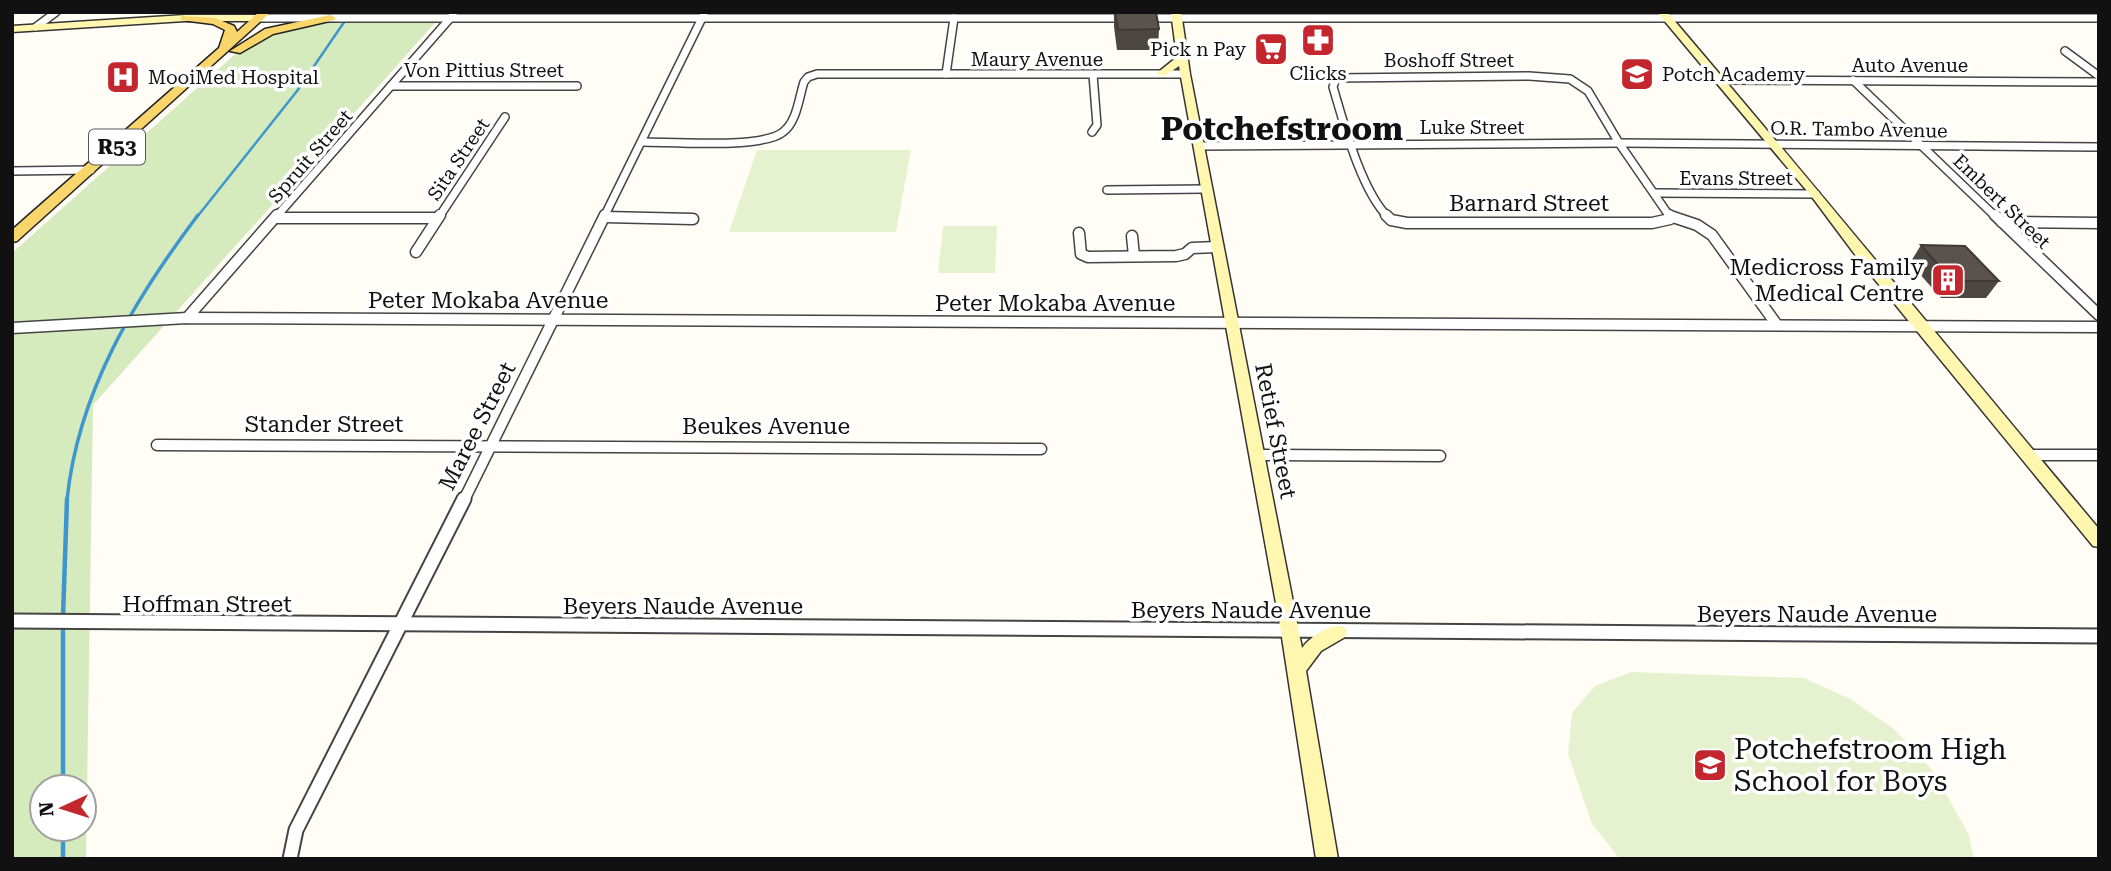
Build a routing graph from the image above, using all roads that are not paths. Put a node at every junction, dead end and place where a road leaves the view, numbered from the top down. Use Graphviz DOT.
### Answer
graph roads {
  1 [pos="56,12"];
  2 [pos="216,12"];
  3 [pos="306,12"];
  4 [pos="442,12"];
  5 [pos="263,15"];
  6 [pos="454,15"];
  7 [pos="551,15"];
  8 [pos="704,15"];
  9 [pos="883,15"];
  10 [pos="1176,15"];
  11 [pos="1665,15"];
  12 [pos="185,18"];
  13 [pos="330,18"];
  14 [pos="412,18"];
  15 [pos="954,18"];
  16 [pos="2099,18"];
  17 [pos="36,27"];
  18 [pos="12,29"];
  19 [pos="2065,51"];
  20 [pos="220,55"];
  21 [pos="1183,66"];
  22 [pos="1161,74"];
  23 [pos="946,75"];
  24 [pos="1093,75"];
  25 [pos="2099,76"];
  26 [pos="194,79"];
  27 [pos="1721,80"];
  28 [pos="1853,80"];
  29 [pos="2099,82"];
  30 [pos="391,86"];
  31 [pos="577,86"];
  32 [pos="505,117"];
  33 [pos="1091,132"];
  34 [pos="642,142"];
  35 [pos="1350,143"];
  36 [pos="1619,143"];
  37 [pos="1775,144"];
  38 [pos="1922,145"];
  39 [pos="1199,146"];
  40 [pos="2099,147"];
  41 [pos="91,170"];
  42 [pos="12,171"];
  43 [pos="1206,189"];
  44 [pos="1107,190"];
  45 [pos="1656,193"];
  46 [pos="1816,194"];
  47 [pos="1670,216"];
  48 [pos="605,217"];
  49 [pos="278,218"];
  50 [pos="438,218"];
  51 [pos="693,219"];
  52 [pos="2001,222"];
  53 [pos="2099,223"];
  54 [pos="1079,233"];
  55 [pos="1132,236"];
  56 [pos="12,238"];
  57 [pos="1217,247"];
  58 [pos="416,252"];
  59 [pos="1134,256"];
  60 [pos="2099,315"];
  61 [pos="187,318"];
  62 [pos="554,320"];
  63 [pos="1232,324"];
  64 [pos="1777,325"];
  65 [pos="1920,327"];
  66 [pos="2099,327"];
  67 [pos="12,328"];
  68 [pos="491,445"];
  69 [pos="157,446"];
  70 [pos="1041,449"];
  71 [pos="1258,455"];
  72 [pos="2026,455"];
  73 [pos="1440,456"];
  74 [pos="2099,456"];
  75 [pos="2099,541"];
  76 [pos="12,621"];
  77 [pos="402,625"];
  78 [pos="1290,631"];
  79 [pos="1338,632"];
  80 [pos="2099,636"];
  81 [pos="1296,670"];
  82 [pos="290,859"];
  83 [pos="1327,859"];
  1 -- 17 [label="street"];
  2 -- 12 [label="main road"];
  3 -- 13 [label="main road"];
  4 -- 14 [label="street"];
  5 -- 12 [label="street"];
  5 -- 13 [label="street"];
  5 -- 20 [label="main road, R53"];
  6 -- 7 [label="street"];
  6 -- 14 [label="street"];
  6 -- 30 [label="street, Spruit Street"];
  7 -- 8 [label="street"];
  8 -- 9 [label="street"];
  8 -- 34 [label="street, Maree Street"];
  9 -- 15 [label="street"];
  10 -- 11 [label="street"];
  10 -- 15 [label="street"];
  10 -- 21 [label="street, Retief Street"];
  11 -- 16 [label="street"];
  11 -- 27 [label="street"];
  12 -- 17 [label="street"];
  12 -- 20 [label="main road"];
  13 -- 14 [label="street"];
  13 -- 26 [label="main road"];
  15 -- 23 [label="street, Maury Avenue"];
  17 -- 18 [label="street"];
  19 -- 25 [label="street"];
  20 -- 26 [label="main road, R53"];
  21 -- 22 [label="street"];
  21 -- 39 [label="street, Retief Street"];
  22 -- 24 [label="street, Maury Avenue"];
  23 -- 24 [label="street, Maury Avenue"];
  23 -- 34 [label="street"];
  24 -- 33 [label="street"];
  26 -- 41 [label="main road, R53"];
  27 -- 28 [label="street, Auto Avenue"];
  27 -- 37 [label="street"];
  28 -- 29 [label="street, Auto Avenue"];
  28 -- 38 [label="street, Embert Street"];
  30 -- 31 [label="street, Von Pittius Street"];
  30 -- 49 [label="street, Spruit Street"];
  32 -- 50 [label="street, Sita Street"];
  34 -- 48 [label="street, Maree Street"];
  35 -- 36 [label="street, Luke Street"];
  35 -- 36 [label="street, Boshoff Street"];
  35 -- 39 [label="street, Luke Street"];
  35 -- 47 [label="street, Barnard Street"];
  36 -- 37 [label="street, O.R. Tambo Avenue"];
  36 -- 45 [label="street"];
  37 -- 38 [label="street, O.R. Tambo Avenue"];
  37 -- 46 [label="street"];
  38 -- 40 [label="street, O.R. Tambo Avenue"];
  38 -- 52 [label="street, Embert Street"];
  39 -- 43 [label="street, Retief Street"];
  41 -- 42 [label="street"];
  41 -- 56 [label="main road, R53"];
  43 -- 44 [label="street"];
  43 -- 57 [label="street, Retief Street"];
  45 -- 46 [label="street, Evans Street"];
  45 -- 47 [label="street"];
  46 -- 65 [label="street"];
  47 -- 64 [label="street"];
  48 -- 51 [label="street"];
  48 -- 62 [label="street, Maree Street"];
  49 -- 50 [label="street, Sita Street"];
  49 -- 61 [label="street, Spruit Street"];
  50 -- 58 [label="street, Sita Street"];
  52 -- 53 [label="street"];
  52 -- 60 [label="street, Embert Street"];
  54 -- 59 [label="street"];
  55 -- 59 [label="street"];
  57 -- 59 [label="street"];
  57 -- 63 [label="street, Retief Street"];
  61 -- 62 [label="street, Peter Mokaba Avenue"];
  61 -- 67 [label="street, Peter Mokaba Avenue"];
  62 -- 63 [label="street, Peter Mokaba Avenue"];
  62 -- 68 [label="street, Maree Street"];
  63 -- 64 [label="street, Peter Mokaba Avenue"];
  63 -- 71 [label="street, Retief Street"];
  64 -- 65 [label="street, Peter Mokaba Avenue"];
  65 -- 66 [label="street, Peter Mokaba Avenue"];
  65 -- 72 [label="street"];
  68 -- 69 [label="street, Stander Street"];
  68 -- 70 [label="street, Beukes Avenue"];
  68 -- 77 [label="street, Maree Street"];
  71 -- 73 [label="street"];
  71 -- 78 [label="street, Retief Street"];
  72 -- 74 [label="street"];
  72 -- 75 [label="street"];
  76 -- 77 [label="street, Hoffman Street"];
  77 -- 78 [label="street, Beyers Naude Avenue"];
  77 -- 82 [label="street, Maree Street"];
  78 -- 79 [label="street, Beyers Naude Avenue"];
  78 -- 81 [label="street, Retief Street"];
  79 -- 80 [label="street, Beyers Naude Avenue"];
  79 -- 81 [label="street"];
  81 -- 83 [label="street, Retief Street"];
}
